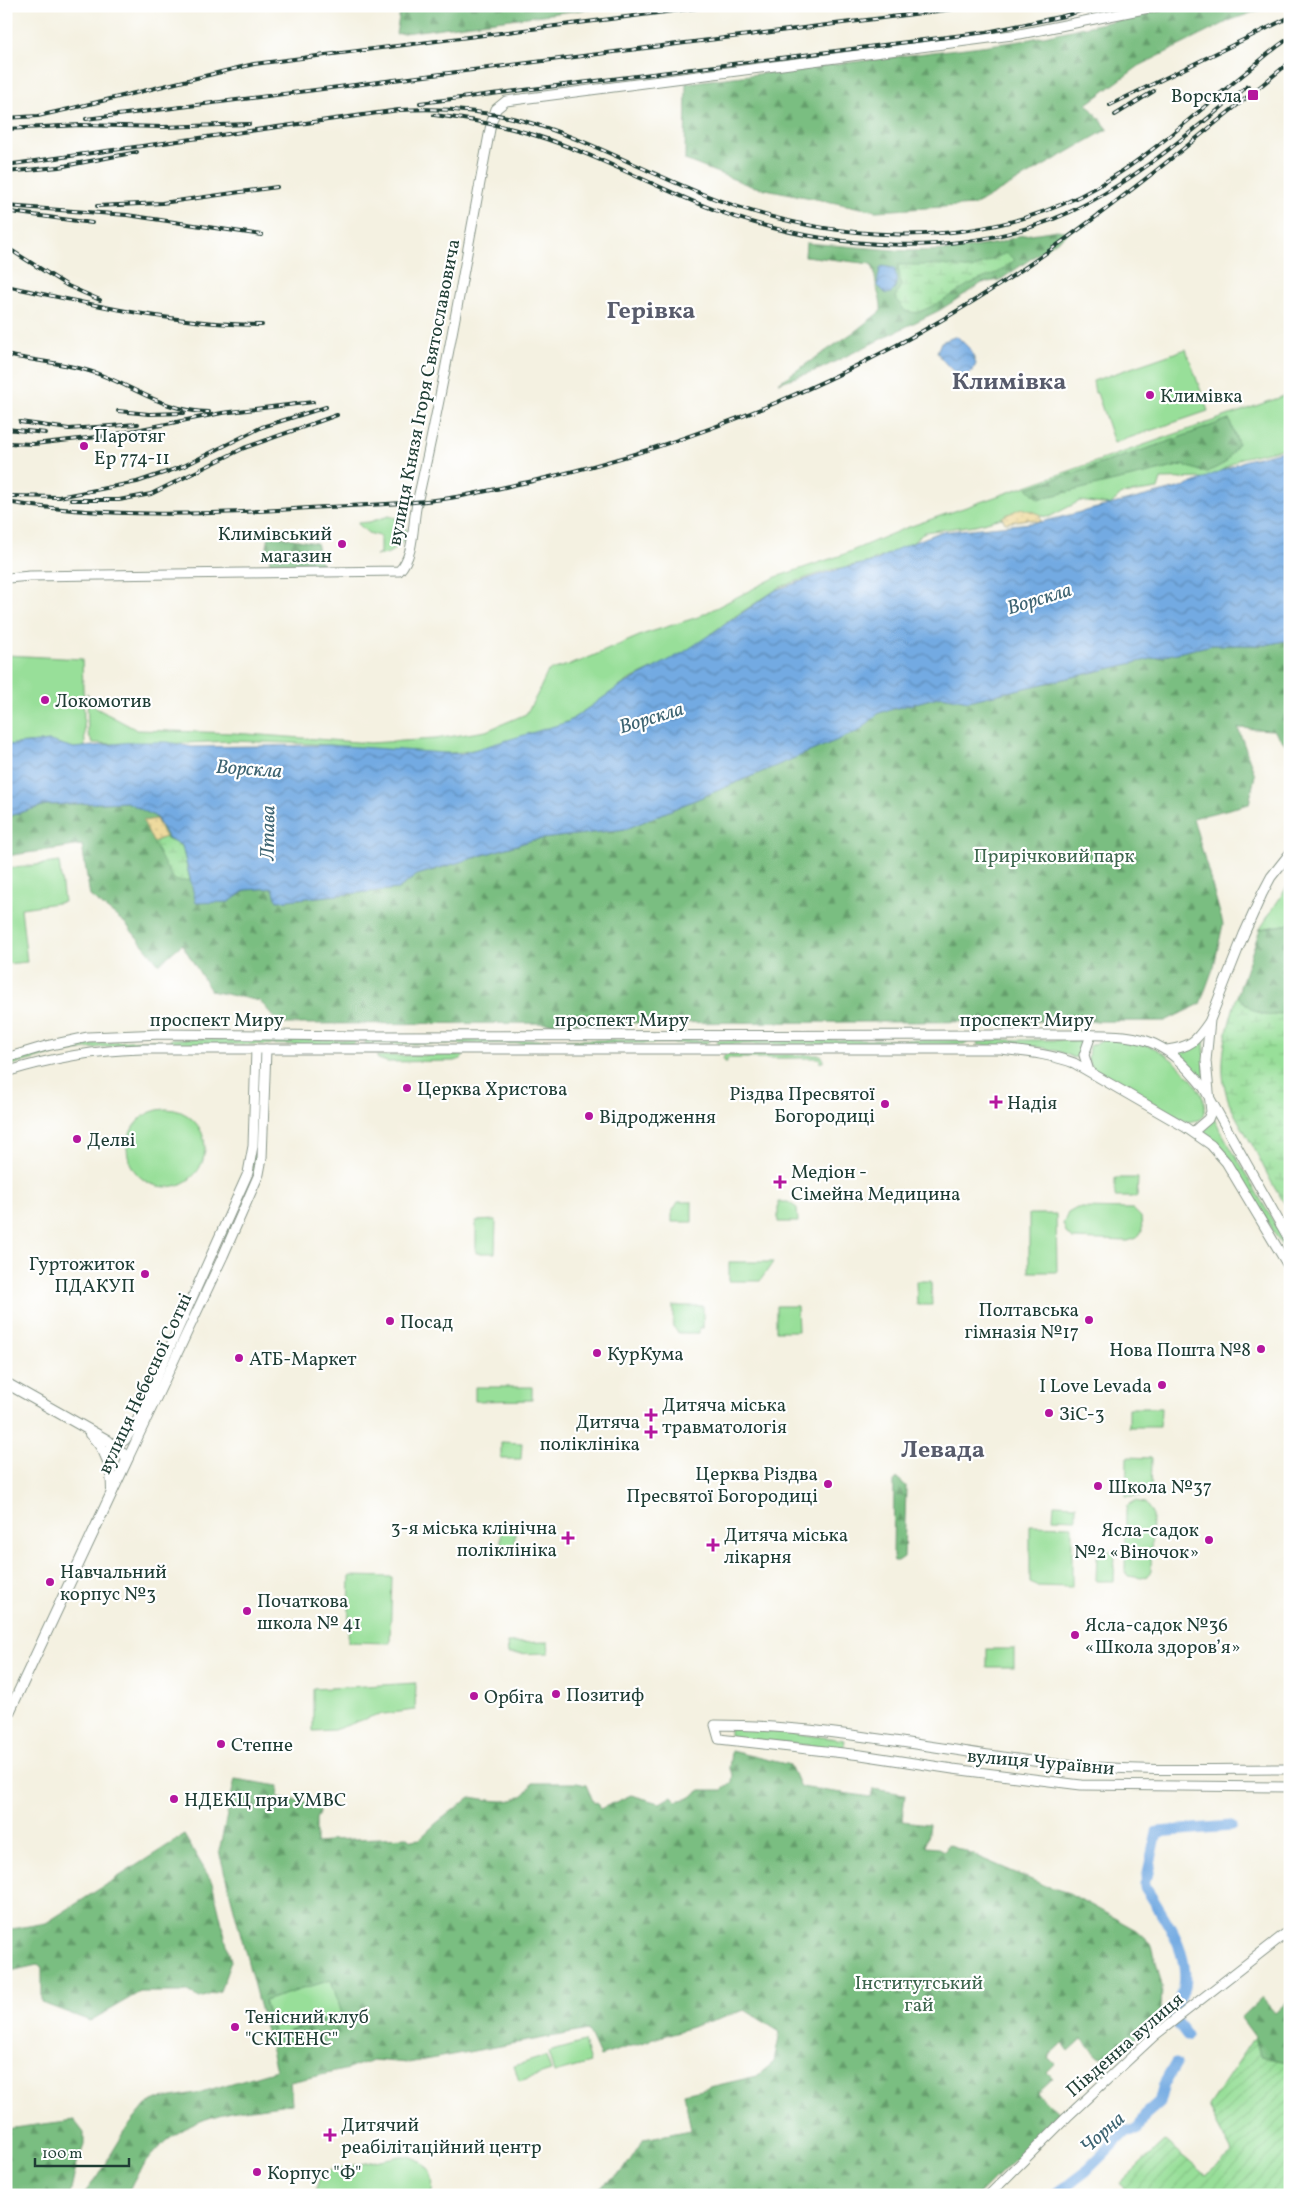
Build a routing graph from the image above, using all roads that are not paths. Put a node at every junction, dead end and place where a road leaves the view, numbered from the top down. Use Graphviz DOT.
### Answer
graph roads {
  1 [pos="1159,6"];
  2 [pos="6,580"];
  3 [pos="1290,853"];
  4 [pos="1210,1020"];
  5 [pos="163,1034"];
  6 [pos="714,1035"];
  7 [pos="974,1035"];
  8 [pos="1090,1035"];
  9 [pos="359,1036"];
  10 [pos="163,1049"];
  11 [pos="256,1049"];
  12 [pos="266,1049"];
  13 [pos="359,1049"];
  14 [pos="714,1049"];
  15 [pos="974,1049"];
  16 [pos="1167,1050"];
  17 [pos="6,1058"];
  18 [pos="1089,1071"];
  19 [pos="6,1072"];
  20 [pos="1212,1104"];
  21 [pos="1193,1132"];
  22 [pos="1290,1240"];
  23 [pos="216,1243"];
  24 [pos="227,1248"];
  25 [pos="1290,1269"];
  26 [pos="6,1383"];
  27 [pos="142,1419"];
  28 [pos="83,1426"];
  29 [pos="115,1445"];
  30 [pos="106,1455"];
  31 [pos="128,1458"];
  32 [pos="110,1466"];
  33 [pos="121,1474"];
  34 [pos="112,1494"];
  35 [pos="6,1719"];
  36 [pos="854,1736"];
  37 [pos="851,1754"];
  38 [pos="1228,1769"];
  39 [pos="1290,1769"];
  40 [pos="1229,1788"];
  41 [pos="1290,1788"];
  42 [pos="1290,1930"];
  43 [pos="989,2195"];
  1 -- 2 [label="street, вулиця Князя Ігоря Святославовича"];
  3 -- 4 [label="street"];
  4 -- 16 [label="street"];
  4 -- 20 [label="street"];
  5 -- 9 [label="street, проспект Миру"];
  5 -- 10 [label="street"];
  5 -- 17 [label="street, проспект Миру"];
  6 -- 7 [label="street, проспект Миру"];
  6 -- 9 [label="street, проспект Миру"];
  6 -- 14 [label="street"];
  7 -- 8 [label="street, проспект Миру"];
  7 -- 15 [label="street"];
  8 -- 16 [label="street, проспект Миру"];
  8 -- 18 [label="street"];
  9 -- 13 [label="street"];
  10 -- 11 [label="street, проспект Миру"];
  10 -- 19 [label="street, проспект Миру"];
  11 -- 12 [label="street, проспект Миру"];
  11 -- 23 [label="street, вулиця Небесної Сотні"];
  12 -- 13 [label="street, проспект Миру"];
  12 -- 24 [label="street, вулиця Небесної Сотні"];
  13 -- 14 [label="street, проспект Миру"];
  14 -- 15 [label="street, проспект Миру"];
  15 -- 18 [label="street, проспект Миру"];
  16 -- 20 [label="street, проспект Миру"];
  18 -- 21 [label="street, проспект Миру"];
  20 -- 21 [label="street"];
  20 -- 22 [label="street, проспект Миру"];
  21 -- 25 [label="street, проспект Миру"];
  23 -- 24 [label="street"];
  23 -- 27 [label="street, вулиця Небесної Сотні"];
  24 -- 27 [label="street, вулиця Небесної Сотні"];
  26 -- 28 [label="main road"];
  27 -- 29 [label="street, вулиця Небесної Сотні"];
  27 -- 31 [label="street, вулиця Небесної Сотні"];
  28 -- 29 [label="main road"];
  28 -- 30 [label="main road"];
  29 -- 30 [label="street, вулиця Небесної Сотні"];
  29 -- 31 [label="main road"];
  30 -- 32 [label="main road"];
  31 -- 33 [label="main road, вулиця Небесної Сотні"];
  32 -- 33 [label="main road"];
  32 -- 34 [label="main road"];
  33 -- 34 [label="main road, вулиця Небесної Сотні"];
  34 -- 35 [label="main road, вулиця Небесної Сотні"];
  36 -- 37 [label="street"];
  36 -- 37 [label="street, вулиця Чураївни"];
  36 -- 38 [label="street, вулиця Чураївни"];
  37 -- 40 [label="street, вулиця Чураївни"];
  38 -- 39 [label="street, вулиця Чураївни"];
  38 -- 40 [label="street"];
  40 -- 41 [label="street, вулиця Чураївни"];
  42 -- 43 [label="street, Південна вулиця"];
}
